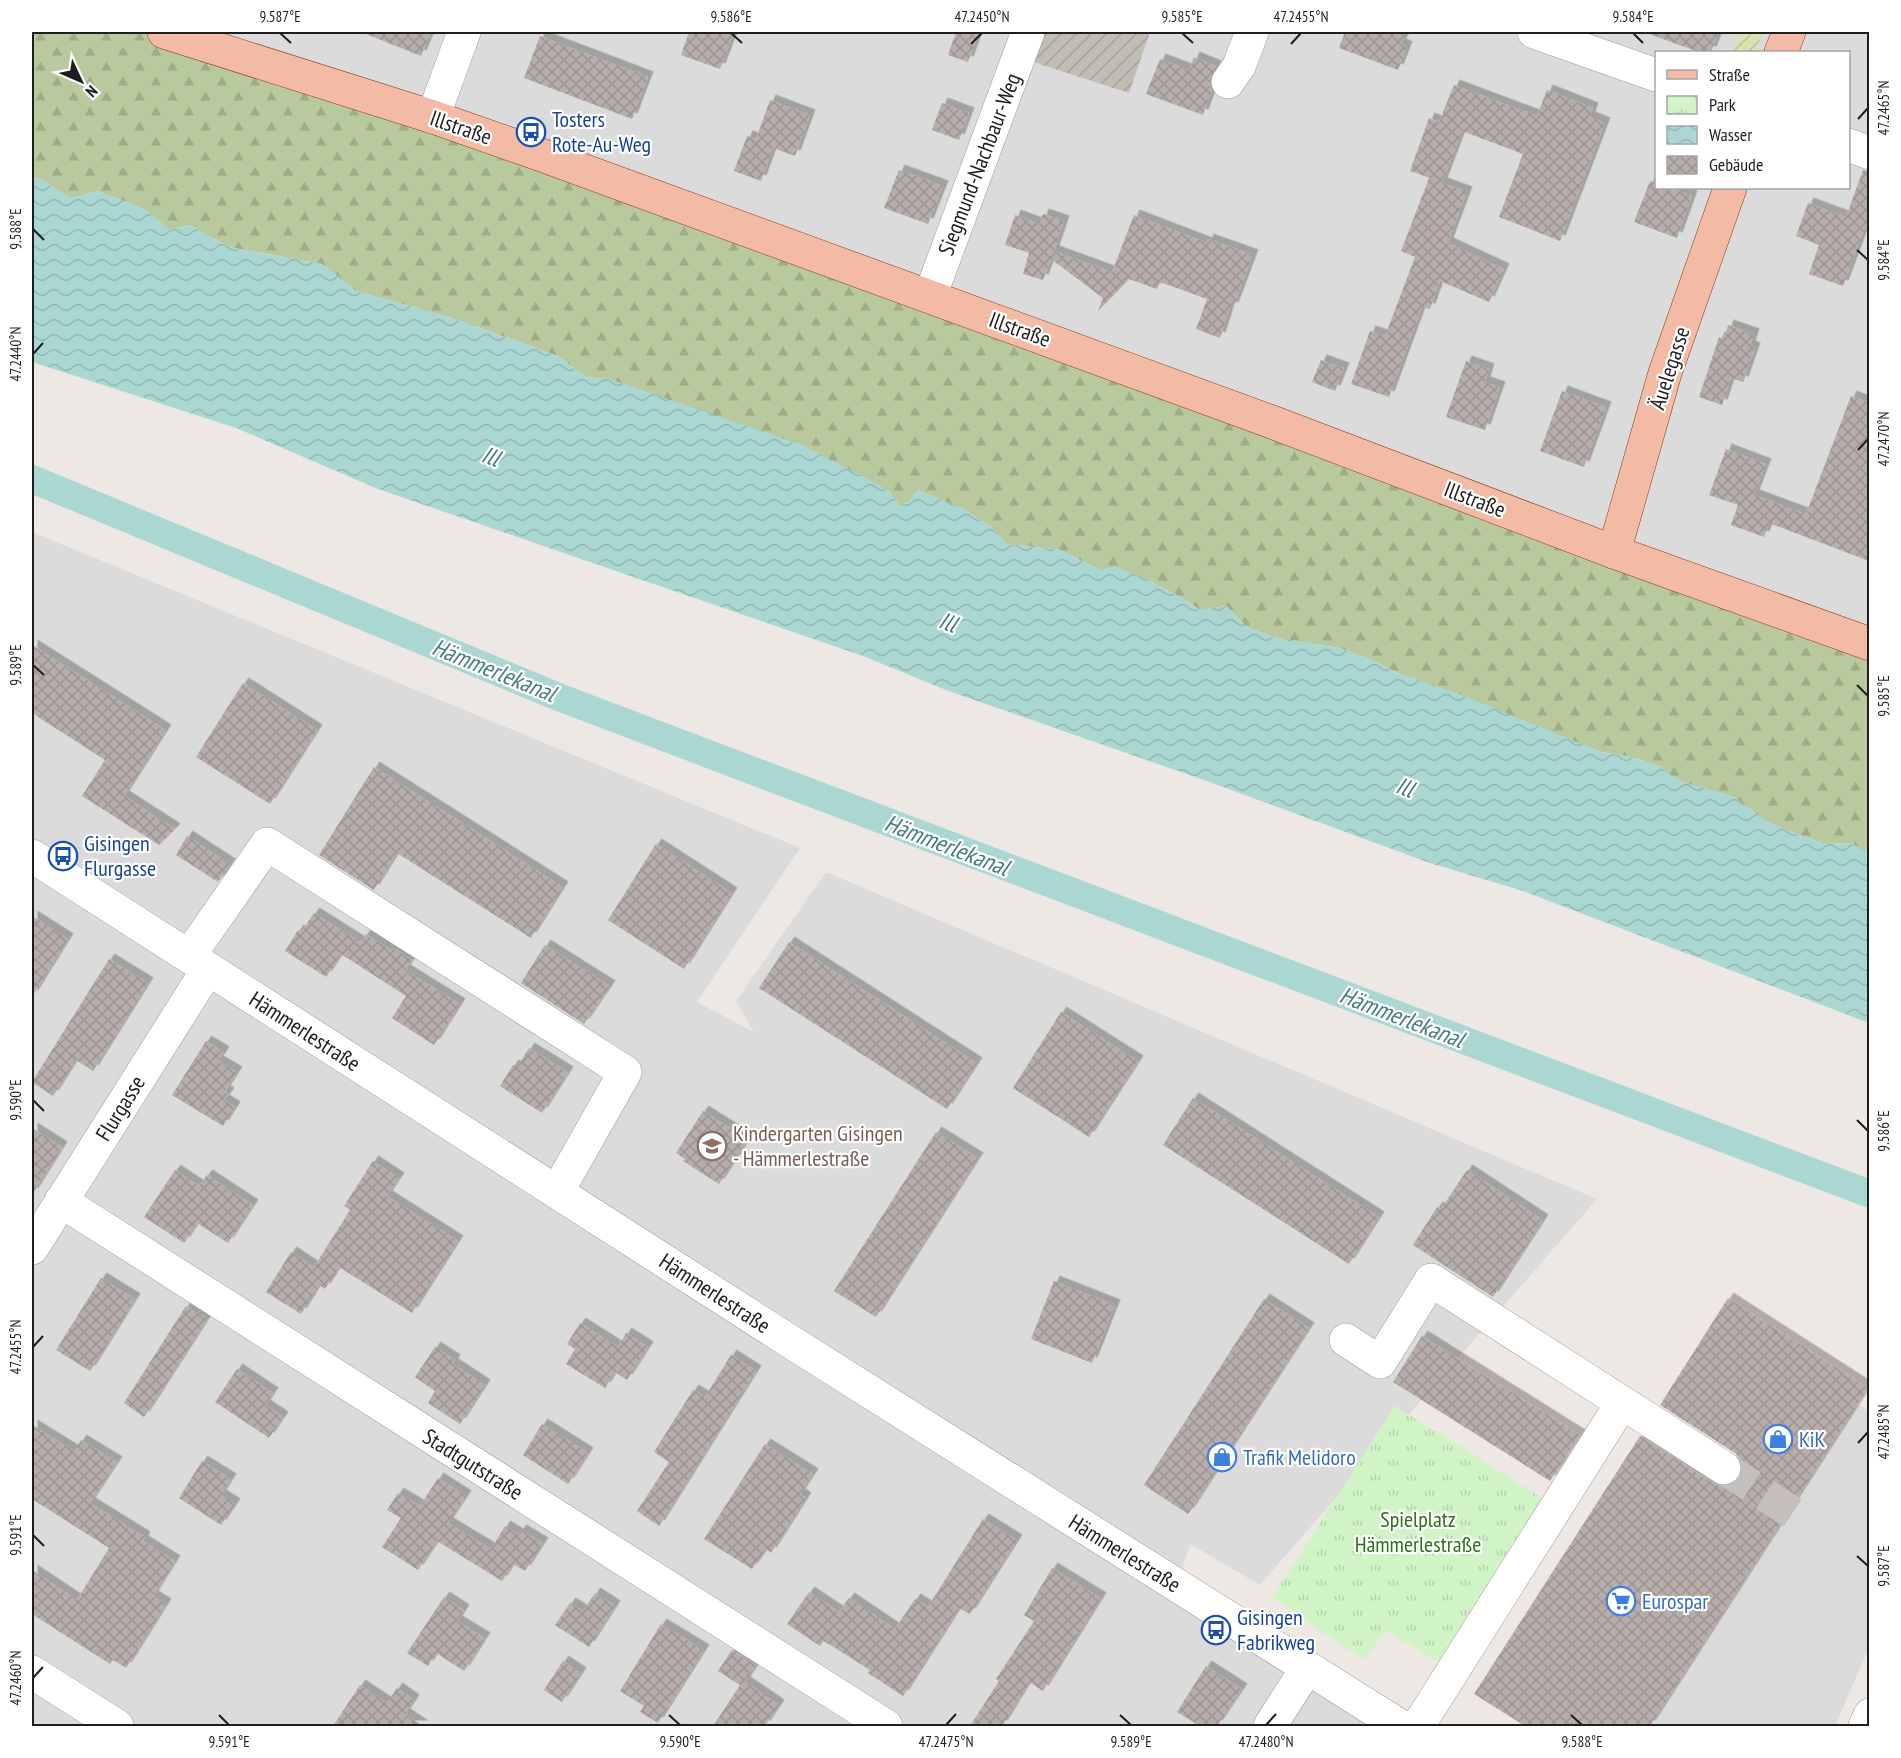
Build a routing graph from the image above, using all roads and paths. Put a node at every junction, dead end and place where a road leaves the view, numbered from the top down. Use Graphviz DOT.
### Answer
graph roads {
  1 [pos="164,32"];
  2 [pos="464,32"];
  3 [pos="1028,32"];
  4 [pos="1252,32"];
  5 [pos="1789,32"];
  6 [pos="1548,34"];
  7 [pos="1781,51"];
  8 [pos="1655,75"];
  9 [pos="1228,82"];
  10 [pos="433,117"];
  11 [pos="1850,146"];
  12 [pos="1869,153"];
  13 [pos="1730,189"];
  14 [pos="930,296"];
  15 [pos="1614,552"];
  16 [pos="1869,644"];
  17 [pos="32,856"];
  18 [pos="199,962"];
  19 [pos="557,1192"];
  20 [pos="61,1201"];
  21 [pos="32,1248"];
  22 [pos="1346,1340"];
  23 [pos="1622,1403"];
  24 [pos="1724,1468"];
  25 [pos="1307,1668"];
  26 [pos="32,1672"];
  27 [pos="1869,1715"];
  28 [pos="117,1726"];
  29 [pos="886,1726"];
  30 [pos="1270,1726"];
  31 [pos="1400,1726"];
  32 [pos="1418,1726"];
  33 [pos="1865,1726"];
  1 -- 10 [label="main road, Illstraße"];
  2 -- 10 [label="street"];
  3 -- 14 [label="street, Siegmund-Nachbaur-Weg"];
  4 -- 9 [label="street"];
  5 -- 7 [label="main road"];
  6 -- 8 [label="street"];
  10 -- 14 [label="main road, Illstraße"];
  11 -- 12 [label="street"];
  13 -- 15 [label="main road, Äuelegasse"];
  14 -- 15 [label="main road, Illstraße"];
  15 -- 16 [label="main road, Illstraße"];
  17 -- 18 [label="street, Hämmerlestraße"];
  18 -- 19 [label="street, Hämmerlestraße"];
  18 -- 19 [label="street, Flurgasse"];
  18 -- 20 [label="street, Flurgasse"];
  19 -- 25 [label="street, Hämmerlestraße"];
  20 -- 21 [label="street, Flurgasse"];
  20 -- 29 [label="street, Stadtgutstraße"];
  22 -- 23 [label="street"];
  23 -- 24 [label="street"];
  23 -- 32 [label="street"];
  25 -- 30 [label="street"];
  25 -- 31 [label="street, Hämmerlestraße"];
  26 -- 28 [label="street"];
  27 -- 33 [label="street"];
}
